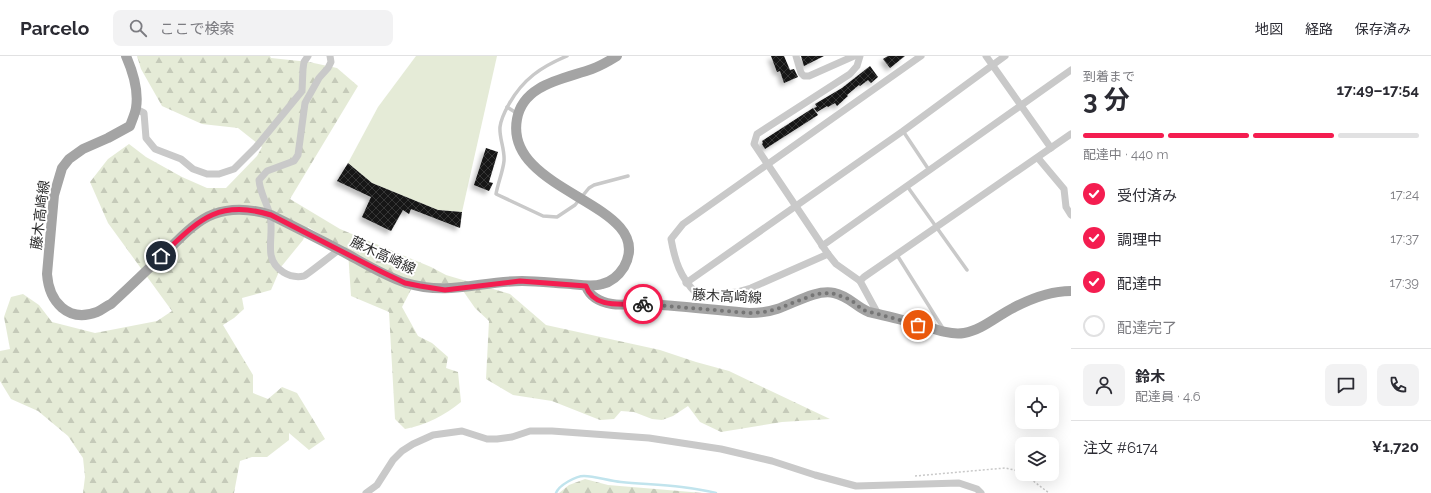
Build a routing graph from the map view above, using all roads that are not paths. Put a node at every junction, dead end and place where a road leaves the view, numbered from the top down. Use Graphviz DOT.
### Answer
graph roads {
  1 [pos="126,56"];
  2 [pos="308,56"];
  3 [pos="330,56"];
  4 [pos="567,56"];
  5 [pos="617,56"];
  6 [pos="796,56"];
  7 [pos="854,56"];
  8 [pos="860,56"];
  9 [pos="921,56"];
  10 [pos="986,56"];
  11 [pos="1005,56"];
  12 [pos="993,65"];
  13 [pos="1071,70"];
  14 [pos="1021,106"];
  15 [pos="507,107"];
  16 [pos="136,109"];
  17 [pos="518,114"];
  18 [pos="903,131"];
  19 [pos="1071,134"];
  20 [pos="1052,148"];
  21 [pos="1038,158"];
  22 [pos="769,165"];
  23 [pos="929,170"];
  24 [pos="628,176"];
  25 [pos="907,186"];
  26 [pos="581,198"];
  27 [pos="795,205"];
  28 [pos="271,215"];
  29 [pos="1071,215"];
  30 [pos="937,227"];
  31 [pos="822,246"];
  32 [pos="339,250"];
  33 [pos="828,254"];
  34 [pos="896,255"];
  35 [pos="967,270"];
  36 [pos="860,281"];
  37 [pos="686,283"];
  38 [pos="586,286"];
  39 [pos="1071,291"];
  40 [pos="878,314"];
  41 [pos="945,332"];
  42 [pos="366,493"];
  43 [pos="981,493"];
  1 -- 16 [label="main road, 藤木高崎線"];
  2 -- 16 [label="street"];
  3 -- 28 [label="street"];
  4 -- 15 [label="lane"];
  5 -- 17 [label="main road, 藤木高崎線"];
  6 -- 7 [label="street"];
  8 -- 22 [label="street"];
  9 -- 22 [label="street"];
  10 -- 12 [label="street"];
  11 -- 12 [label="street"];
  12 -- 14 [label="street"];
  12 -- 18 [label="street"];
  13 -- 14 [label="street"];
  14 -- 20 [label="street"];
  14 -- 23 [label="street"];
  15 -- 17 [label="lane"];
  15 -- 26 [label="lane"];
  16 -- 28 [label="main road, 藤木高崎線"];
  17 -- 26 [label="main road, 藤木高崎線"];
  18 -- 23 [label="lane"];
  18 -- 27 [label="street"];
  19 -- 20 [label="street"];
  20 -- 21 [label="street"];
  21 -- 29 [label="street"];
  21 -- 30 [label="street"];
  22 -- 27 [label="street"];
  22 -- 37 [label="street"];
  23 -- 25 [label="street"];
  24 -- 26 [label="lane"];
  25 -- 30 [label="lane"];
  25 -- 31 [label="street"];
  26 -- 38 [label="main road, 藤木高崎線"];
  27 -- 31 [label="street"];
  27 -- 37 [label="street"];
  28 -- 32 [label="main road, 藤木高崎線"];
  28 -- 32 [label="street"];
  30 -- 34 [label="street"];
  30 -- 35 [label="lane"];
  31 -- 33 [label="street"];
  32 -- 38 [label="main road, 藤木高崎線"];
  33 -- 36 [label="street"];
  33 -- 37 [label="street"];
  34 -- 36 [label="street"];
  34 -- 41 [label="lane"];
  36 -- 40 [label="street"];
  38 -- 40 [label="main road, 藤木高崎線"];
  39 -- 41 [label="main road, 藤木高崎線"];
  40 -- 41 [label="main road, 藤木高崎線"];
  42 -- 43 [label="street"];
}
